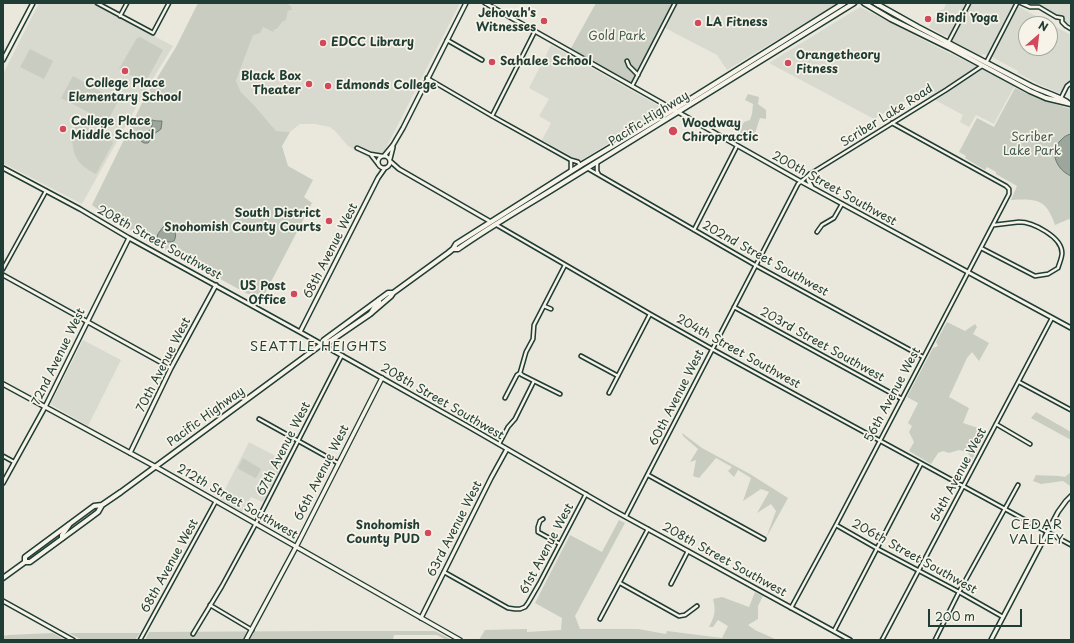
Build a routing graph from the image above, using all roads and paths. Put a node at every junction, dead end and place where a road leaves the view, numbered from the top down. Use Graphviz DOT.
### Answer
graph roads {
  1 [pos="33,3"];
  2 [pos="96,3"];
  3 [pos="127,3"];
  4 [pos="169,3"];
  5 [pos="466,3"];
  6 [pos="485,3"];
  7 [pos="675,3"];
  8 [pos="854,3"];
  9 [pos="864,3"];
  10 [pos="969,3"];
  11 [pos="1017,3"];
  12 [pos="1021,3"];
  13 [pos="842,4"];
  14 [pos="877,4"];
  15 [pos="120,16"];
  16 [pos="918,27"];
  17 [pos="910,29"];
  18 [pos="1071,29"];
  19 [pos="535,31"];
  20 [pos="446,40"];
  21 [pos="948,42"];
  22 [pos="940,44"];
  23 [pos="3,60"];
  24 [pos="482,60"];
  25 [pos="627,61"];
  26 [pos="985,64"];
  27 [pos="638,75"];
  28 [pos="427,78"];
  29 [pos="1071,83"];
  30 [pos="632,86"];
  31 [pos="1046,98"];
  32 [pos="1061,98"];
  33 [pos="1071,104"];
  34 [pos="673,110"];
  35 [pos="678,113"];
  36 [pos="492,116"];
  37 [pos="892,123"];
  38 [pos="393,145"];
  39 [pos="737,146"];
  40 [pos="357,148"];
  41 [pos="370,154"];
  42 [pos="383,156"];
  43 [pos="390,160"];
  44 [pos="571,160"];
  45 [pos="598,162"];
  46 [pos="378,165"];
  47 [pos="581,165"];
  48 [pos="3,168"];
  49 [pos="386,168"];
  50 [pos="587,168"];
  51 [pos="399,169"];
  52 [pos="571,171"];
  53 [pos="810,174"];
  54 [pos="600,176"];
  55 [pos="378,178"];
  56 [pos="800,181"];
  57 [pos="813,188"];
  58 [pos="46,191"];
  59 [pos="842,204"];
  60 [pos="493,223"];
  61 [pos="993,225"];
  62 [pos="694,230"];
  63 [pos="817,232"];
  64 [pos="129,238"];
  65 [pos="981,248"];
  66 [pos="565,265"];
  67 [pos="755,265"];
  68 [pos="3,269"];
  69 [pos="968,273"];
  70 [pos="3,275"];
  71 [pos="216,285"];
  72 [pos="392,293"];
  73 [pos="379,300"];
  74 [pos="544,306"];
  75 [pos="734,307"];
  76 [pos="551,309"];
  77 [pos="371,313"];
  78 [pos="650,314"];
  79 [pos="1052,318"];
  80 [pos="87,322"];
  81 [pos="1071,328"];
  82 [pos="300,332"];
  83 [pos="322,344"];
  84 [pos="712,349"];
  85 [pos="342,355"];
  86 [pos="581,356"];
  87 [pos="923,357"];
  88 [pos="171,368"];
  89 [pos="520,373"];
  90 [pos="618,376"];
  91 [pos="382,378"];
  92 [pos="534,381"];
  93 [pos="1019,382"];
  94 [pos="3,384"];
  95 [pos="610,393"];
  96 [pos="560,394"];
  97 [pos="505,398"];
  98 [pos="902,399"];
  99 [pos="44,407"];
  100 [pos="1071,410"];
  101 [pos="259,419"];
  102 [pos="996,424"];
  103 [pos="298,440"];
  104 [pos="880,440"];
  105 [pos="498,444"];
  106 [pos="1030,444"];
  107 [pos="507,449"];
  108 [pos="130,453"];
  109 [pos="3,456"];
  110 [pos="14,462"];
  111 [pos="338,463"];
  112 [pos="921,464"];
  113 [pos="156,467"];
  114 [pos="648,475"];
  115 [pos="3,482"];
  116 [pos="1018,485"];
  117 [pos="963,486"];
  118 [pos="586,494"];
  119 [pos="1071,496"];
  120 [pos="216,501"];
  121 [pos="102,504"];
  122 [pos="1005,509"];
  123 [pos="626,516"];
  124 [pos="543,519"];
  125 [pos="256,523"];
  126 [pos="69,525"];
  127 [pos="836,525"];
  128 [pos="648,528"];
  129 [pos="1047,532"];
  130 [pos="62,538"];
  131 [pos="764,539"];
  132 [pos="560,544"];
  133 [pos="1071,544"];
  134 [pos="296,546"];
  135 [pos="878,549"];
  136 [pos="688,551"];
  137 [pos="25,562"];
  138 [pos="919,570"];
  139 [pos="444,572"];
  140 [pos="3,578"];
  141 [pos="620,583"];
  142 [pos="670,584"];
  143 [pos="960,592"];
  144 [pos="3,601"];
  145 [pos="210,605"];
  146 [pos="697,606"];
  147 [pos="791,608"];
  148 [pos="1003,617"];
  149 [pos="420,618"];
  150 [pos="600,620"];
  151 [pos="252,630"];
  152 [pos="834,631"];
  153 [pos="194,634"];
  154 [pos="73,640"];
  155 [pos="140,640"];
  156 [pos="246,640"];
  157 [pos="460,640"];
  158 [pos="850,640"];
  159 [pos="882,640"];
  160 [pos="935,640"];
  161 [pos="991,640"];
  1 -- 23 [label="street"];
  2 -- 15 [label="street"];
  3 -- 15 [label="street"];
  4 -- 15 [label="street"];
  5 -- 20 [label="street"];
  6 -- 19 [label="street, 200th Street Southwest"];
  7 -- 27 [label="street"];
  8 -- 35 [label="main road, Pacific Highway"];
  9 -- 17 [label="main road"];
  10 -- 21 [label="street"];
  11 -- 26 [label="street"];
  12 -- 18 [label="street"];
  13 -- 34 [label="main road, Pacific Highway"];
  14 -- 16 [label="main road"];
  16 -- 17 [label="main road"];
  16 -- 21 [label="main road"];
  17 -- 22 [label="main road"];
  19 -- 30 [label="street, 200th Street Southwest"];
  19 -- 36 [label="street"];
  20 -- 24 [label="street"];
  20 -- 28 [label="street"];
  21 -- 22 [label="main road"];
  21 -- 26 [label="main road"];
  22 -- 26 [label="main road"];
  25 -- 27 [label="street"];
  26 -- 31 [label="main road"];
  26 -- 32 [label="main road"];
  26 -- 37 [label="street, Scriber Lake Road"];
  27 -- 30 [label="street"];
  28 -- 36 [label="street"];
  28 -- 38 [label="street"];
  29 -- 32 [label="street"];
  30 -- 34 [label="street, 200th Street Southwest"];
  31 -- 32 [label="main road"];
  31 -- 33 [label="main road"];
  32 -- 33 [label="main road"];
  34 -- 35 [label="street, 200th Street Southwest"];
  34 -- 47 [label="main road, Pacific Highway"];
  35 -- 39 [label="street, 200th Street Southwest"];
  35 -- 45 [label="main road, Pacific Highway"];
  36 -- 44 [label="street"];
  37 -- 53 [label="street, Scriber Lake Road"];
  37 -- 61 [label="street, 56th Avenue West"];
  38 -- 42 [label="street"];
  38 -- 43 [label="street"];
  39 -- 56 [label="street, 200th Street Southwest"];
  39 -- 62 [label="street"];
  40 -- 41 [label="street"];
  41 -- 42 [label="street"];
  41 -- 46 [label="street"];
  42 -- 43 [label="street"];
  42 -- 46 [label="street"];
  43 -- 49 [label="street"];
  43 -- 51 [label="street, 204th Street Southwest"];
  44 -- 47 [label="street"];
  44 -- 52 [label="street"];
  45 -- 50 [label="main road, Pacific Highway"];
  45 -- 54 [label="street"];
  46 -- 49 [label="street"];
  46 -- 55 [label="street, 68th Avenue West"];
  47 -- 52 [label="main road, Pacific Highway"];
  48 -- 58 [label="street, 208th Street Southwest"];
  49 -- 51 [label="street, 204th Street Southwest"];
  49 -- 55 [label="street, 68th Avenue West"];
  50 -- 54 [label="street, 202nd Street Southwest"];
  50 -- 60 [label="main road, Pacific Highway"];
  51 -- 60 [label="street, 204th Street Southwest"];
  52 -- 60 [label="main road, Pacific Highway"];
  53 -- 56 [label="street, Scriber Lake Road"];
  53 -- 57 [label="street"];
  54 -- 62 [label="street, 202nd Street Southwest"];
  55 -- 82 [label="street, 68th Avenue West"];
  56 -- 57 [label="street, 200th Street Southwest"];
  56 -- 67 [label="street, 60th Avenue West"];
  57 -- 59 [label="street, 200th Street Southwest"];
  58 -- 64 [label="street, 208th Street Southwest"];
  58 -- 68 [label="street"];
  59 -- 63 [label="street"];
  59 -- 69 [label="street, 200th Street Southwest"];
  60 -- 66 [label="street, 204th Street Southwest"];
  60 -- 72 [label="main road, Pacific Highway"];
  61 -- 65 [label="street, 56th Avenue West"];
  61 -- 65 [label="street"];
  62 -- 67 [label="street, 202nd Street Southwest"];
  64 -- 71 [label="street, 208th Street Southwest"];
  64 -- 80 [label="street, 72nd Avenue West"];
  65 -- 69 [label="street, 56th Avenue West"];
  66 -- 74 [label="street"];
  66 -- 78 [label="street, 204th Street Southwest"];
  67 -- 75 [label="street, 60th Avenue West"];
  67 -- 87 [label="street, 202nd Street Southwest"];
  69 -- 79 [label="street, 200th Street Southwest"];
  69 -- 87 [label="street, 56th Avenue West"];
  70 -- 80 [label="street"];
  71 -- 82 [label="street, 208th Street Southwest"];
  71 -- 88 [label="street, 70th Avenue West"];
  72 -- 73 [label="main road, Pacific Highway"];
  72 -- 77 [label="main road, Pacific Highway"];
  73 -- 77 [label="main road"];
  73 -- 83 [label="main road, Pacific Highway"];
  74 -- 76 [label="street"];
  74 -- 89 [label="street"];
  75 -- 84 [label="street, 60th Avenue West"];
  75 -- 98 [label="street, 203rd Street Southwest"];
  77 -- 83 [label="main road, Pacific Highway"];
  78 -- 84 [label="street, 204th Street Southwest"];
  78 -- 90 [label="street"];
  79 -- 81 [label="street, 200th Street Southwest"];
  79 -- 93 [label="street, 54th Avenue West"];
  80 -- 88 [label="street"];
  80 -- 99 [label="street, 72nd Avenue West"];
  82 -- 83 [label="street, 208th Street Southwest"];
  83 -- 85 [label="street, 208th Street Southwest"];
  83 -- 113 [label="main road, Pacific Highway"];
  84 -- 104 [label="street, 204th Street Southwest"];
  84 -- 114 [label="street, 60th Avenue West"];
  85 -- 91 [label="street, 208th Street Southwest"];
  85 -- 103 [label="street, 67th Avenue West"];
  86 -- 90 [label="street"];
  87 -- 98 [label="street, 56th Avenue West"];
  88 -- 108 [label="street, 70th Avenue West"];
  89 -- 92 [label="street"];
  89 -- 97 [label="street"];
  90 -- 95 [label="street"];
  91 -- 105 [label="street, 208th Street Southwest"];
  91 -- 111 [label="main road, 66th Avenue West"];
  92 -- 96 [label="street"];
  92 -- 105 [label="street"];
  93 -- 100 [label="street"];
  93 -- 102 [label="street, 54th Avenue West"];
  94 -- 99 [label="main road, 212th Street Southwest"];
  98 -- 104 [label="street, 56th Avenue West"];
  99 -- 108 [label="main road, 212th Street Southwest"];
  99 -- 110 [label="street, 72nd Avenue West"];
  101 -- 103 [label="street"];
  102 -- 106 [label="street"];
  102 -- 117 [label="street, 54th Avenue West"];
  103 -- 111 [label="street"];
  103 -- 125 [label="street, 67th Avenue West"];
  104 -- 112 [label="street, 204th Street Southwest"];
  104 -- 127 [label="street, 56th Avenue West"];
  105 -- 107 [label="street, 208th Street Southwest"];
  107 -- 118 [label="street, 208th Street Southwest"];
  107 -- 139 [label="street, 63rd Avenue West"];
  108 -- 113 [label="main road, 212th Street Southwest"];
  109 -- 110 [label="street"];
  110 -- 115 [label="street, 72nd Avenue West"];
  111 -- 134 [label="main road, 66th Avenue West"];
  112 -- 117 [label="street, 204th Street Southwest"];
  112 -- 135 [label="street"];
  113 -- 120 [label="main road, 212th Street Southwest"];
  113 -- 121 [label="main road, Pacific Highway"];
  114 -- 123 [label="street, 60th Avenue West"];
  114 -- 131 [label="street"];
  116 -- 122 [label="street"];
  117 -- 122 [label="street, 204th Street Southwest"];
  117 -- 138 [label="street, 54th Avenue West"];
  118 -- 123 [label="street, 208th Street Southwest"];
  118 -- 132 [label="street, 61st Avenue West"];
  119 -- 129 [label="street"];
  120 -- 125 [label="main road, 212th Street Southwest"];
  120 -- 155 [label="street, 68th Avenue West"];
  121 -- 126 [label="main road, Pacific Highway"];
  121 -- 130 [label="main road, Pacific Highway"];
  122 -- 129 [label="street, 204th Street Southwest"];
  122 -- 143 [label="street"];
  123 -- 128 [label="street, 208th Street Southwest"];
  124 -- 132 [label="street"];
  125 -- 134 [label="main road, 212th Street Southwest"];
  125 -- 145 [label="street, 67th Avenue West"];
  126 -- 130 [label="main road"];
  126 -- 137 [label="main road, Pacific Highway"];
  127 -- 135 [label="street, 206th Street Southwest"];
  127 -- 147 [label="street, 56th Avenue West"];
  128 -- 136 [label="street, 208th Street Southwest"];
  128 -- 141 [label="street"];
  129 -- 133 [label="street, 204th Street Southwest"];
  129 -- 148 [label="street"];
  130 -- 137 [label="main road, Pacific Highway"];
  132 -- 139 [label="street, 61st Avenue West"];
  134 -- 149 [label="main road, 212th Street Southwest"];
  134 -- 151 [label="main road, 66th Avenue West"];
  135 -- 138 [label="street, 206th Street Southwest"];
  135 -- 152 [label="street"];
  136 -- 142 [label="street"];
  136 -- 147 [label="street, 208th Street Southwest"];
  137 -- 140 [label="main road, Pacific Highway"];
  138 -- 143 [label="street, 206th Street Southwest"];
  138 -- 159 [label="street, 54th Avenue West"];
  139 -- 149 [label="street, 63rd Avenue West"];
  141 -- 146 [label="street"];
  141 -- 150 [label="street"];
  143 -- 148 [label="street, 206th Street Southwest"];
  143 -- 160 [label="street"];
  144 -- 154 [label="street"];
  145 -- 151 [label="street"];
  145 -- 153 [label="street, 67th Avenue West"];
  147 -- 152 [label="street, 208th Street Southwest"];
  148 -- 161 [label="street"];
  149 -- 157 [label="main road, 212th Street Southwest"];
  151 -- 156 [label="main road, 66th Avenue West"];
  152 -- 158 [label="street, 208th Street Southwest"];
}
